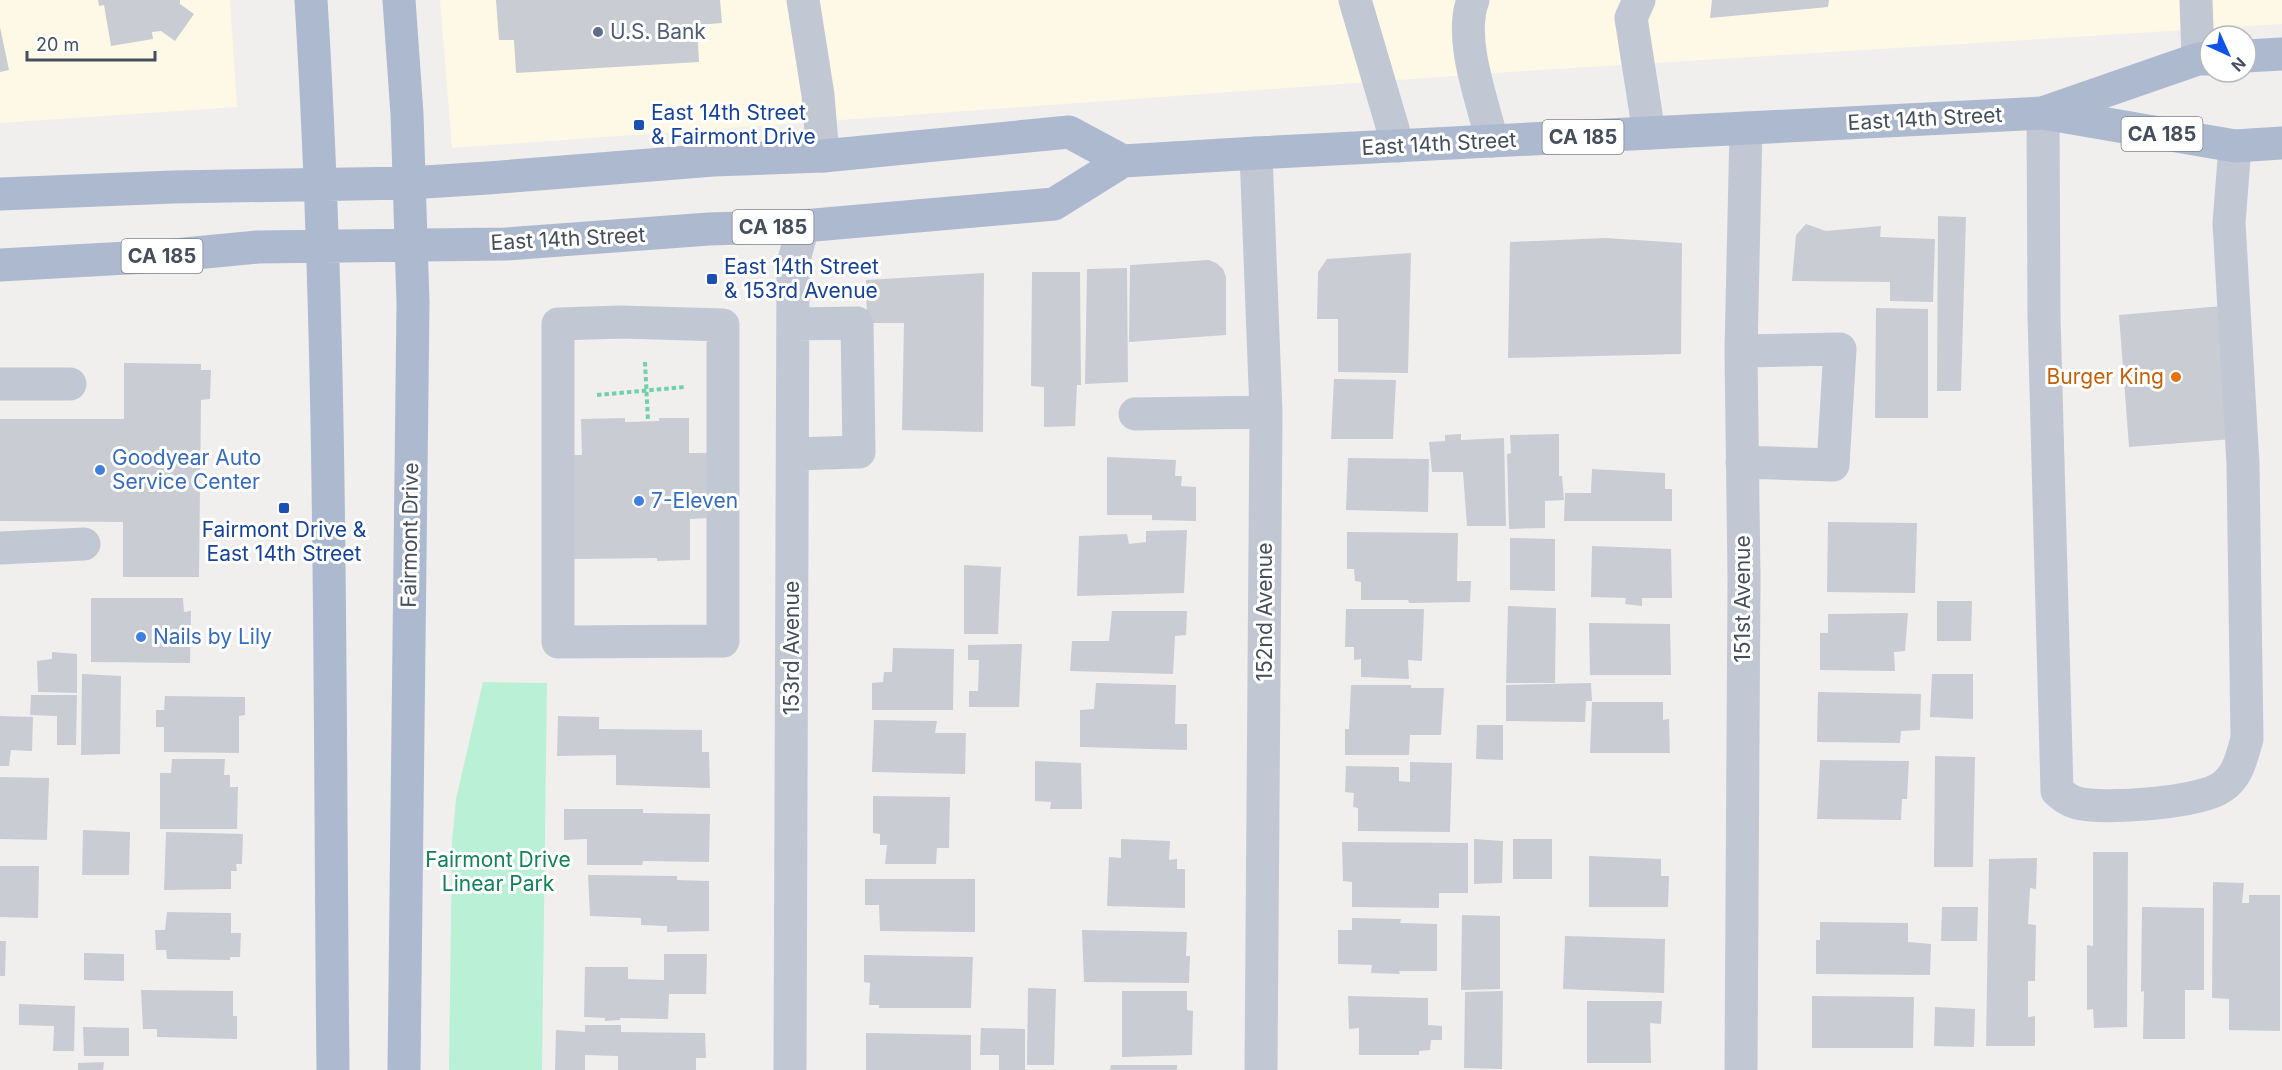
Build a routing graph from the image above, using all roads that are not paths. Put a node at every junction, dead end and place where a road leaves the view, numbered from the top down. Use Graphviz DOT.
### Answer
graph roads {
  1 [pos="311,0"];
  2 [pos="399,0"];
  3 [pos="803,0"];
  4 [pos="1355,0"];
  5 [pos="1473,0"];
  6 [pos="1639,0"];
  7 [pos="2196,0"];
  8 [pos="2199,24"];
  9 [pos="2282,54"];
  10 [pos="2258,55"];
  11 [pos="2198,61"];
  12 [pos="2043,113"];
  13 [pos="1746,128"];
  14 [pos="1650,133"];
  15 [pos="1492,141"];
  16 [pos="2282,143"];
  17 [pos="1398,146"];
  18 [pos="2235,146"];
  19 [pos="1256,153"];
  20 [pos="823,156"];
  21 [pos="1123,161"];
  22 [pos="409,183"];
  23 [pos="321,184"];
  24 [pos="0,194"];
  25 [pos="802,226"];
  26 [pos="411,244"];
  27 [pos="323,247"];
  28 [pos="0,265"];
  29 [pos="621,322"];
  30 [pos="794,324"];
  31 [pos="1742,351"];
  32 [pos="0,384"];
  33 [pos="70,384"];
  34 [pos="1266,412"];
  35 [pos="1135,414"];
  36 [pos="793,454"];
  37 [pos="1742,462"];
  38 [pos="84,544"];
  39 [pos="0,548"];
  40 [pos="333,1070"];
  41 [pos="404,1070"];
  42 [pos="790,1070"];
  43 [pos="1261,1070"];
  44 [pos="1741,1070"];
  1 -- 23 [label="main road"];
  2 -- 22 [label="main road, Fairmont Drive"];
  3 -- 20 [label="street"];
  4 -- 17 [label="street"];
  5 -- 15 [label="street"];
  6 -- 14 [label="street"];
  7 -- 8 [label="street"];
  9 -- 10 [label="main road"];
  11 -- 12 [label="main road, East 14th Street / CA 185"];
  12 -- 13 [label="main road, East 14th Street / CA 185"];
  12 -- 18 [label="main road, East 14th Street / CA 185"];
  12 -- 18 [label="street"];
  13 -- 14 [label="main road, East 14th Street / CA 185"];
  13 -- 31 [label="street, 151st Avenue"];
  14 -- 15 [label="main road, East 14th Street / CA 185"];
  15 -- 17 [label="main road, East 14th Street / CA 185"];
  16 -- 18 [label="main road, East 14th Street / CA 185"];
  17 -- 19 [label="main road, East 14th Street / CA 185"];
  19 -- 21 [label="main road, East 14th Street / CA 185"];
  19 -- 34 [label="street, 152nd Avenue"];
  20 -- 21 [label="main road"];
  20 -- 22 [label="main road"];
  21 -- 25 [label="main road, East 14th Street / CA 185"];
  22 -- 23 [label="main road"];
  22 -- 26 [label="main road, Fairmont Drive"];
  23 -- 24 [label="main road"];
  23 -- 27 [label="main road"];
  25 -- 26 [label="main road, East 14th Street / CA 185"];
  25 -- 30 [label="street, 153rd Avenue"];
  26 -- 27 [label="main road, East 14th Street / CA 185"];
  26 -- 41 [label="main road, Fairmont Drive"];
  27 -- 28 [label="main road, East 14th Street / CA 185"];
  27 -- 40 [label="main road"];
  29 -- 29 [label="street"];
  30 -- 36 [label="street, 153rd Avenue"];
  30 -- 36 [label="street"];
  31 -- 37 [label="street, 151st Avenue"];
  31 -- 37 [label="street"];
  32 -- 33 [label="street"];
  34 -- 35 [label="street"];
  34 -- 43 [label="street, 152nd Avenue"];
  36 -- 42 [label="street, 153rd Avenue"];
  37 -- 44 [label="street, 151st Avenue"];
  38 -- 39 [label="street"];
}
